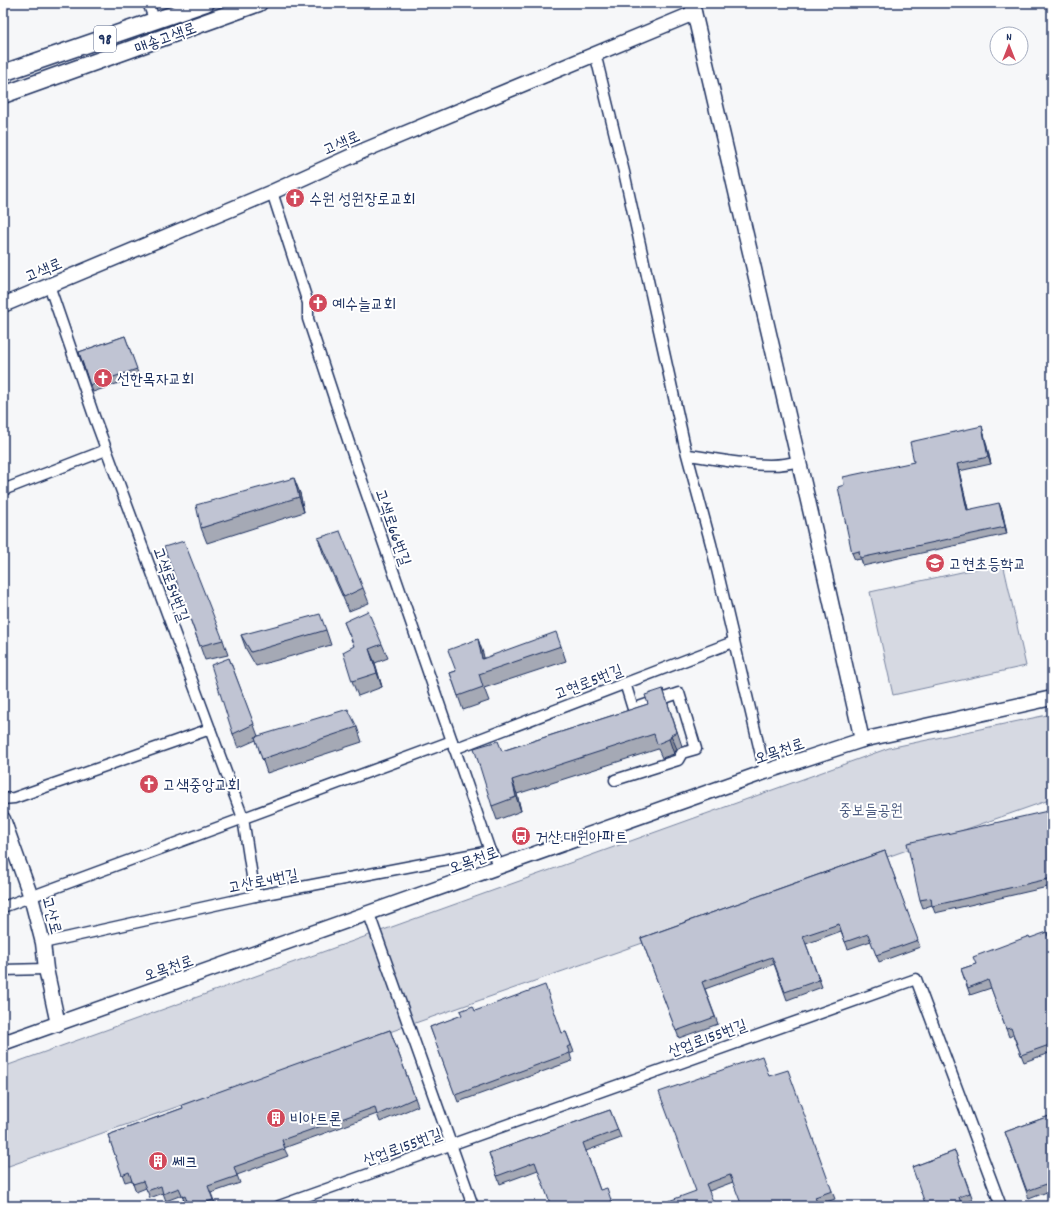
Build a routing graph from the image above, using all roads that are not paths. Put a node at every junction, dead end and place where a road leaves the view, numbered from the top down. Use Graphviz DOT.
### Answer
graph roads {
  1 [pos="148,3"];
  2 [pos="155,3"];
  3 [pos="206,3"];
  4 [pos="259,3"];
  5 [pos="693,8"];
  6 [pos="155,21"];
  7 [pos="595,53"];
  8 [pos="3,73"];
  9 [pos="3,94"];
  10 [pos="272,192"];
  11 [pos="49,285"];
  12 [pos="3,305"];
  13 [pos="106,450"];
  14 [pos="688,455"];
  15 [pos="798,461"];
  16 [pos="3,490"];
  17 [pos="733,642"];
  18 [pos="625,683"];
  19 [pos="1052,698"];
  20 [pos="210,729"];
  21 [pos="862,740"];
  22 [pos="453,745"];
  23 [pos="765,772"];
  24 [pos="615,780"];
  25 [pos="3,799"];
  26 [pos="243,818"];
  27 [pos="3,819"];
  28 [pos="490,851"];
  29 [pos="501,867"];
  30 [pos="255,896"];
  31 [pos="31,897"];
  32 [pos="3,907"];
  33 [pos="369,914"];
  34 [pos="43,944"];
  35 [pos="46,969"];
  36 [pos="3,970"];
  37 [pos="58,1024"];
  38 [pos="3,1043"];
  39 [pos="450,1145"];
  40 [pos="279,1206"];
  41 [pos="473,1206"];
  42 [pos="1001,1206"];
  1 -- 6 [label="street"];
  2 -- 6 [label="street"];
  3 -- 6 [label="main road, 매송고색로 / 98"];
  4 -- 9 [label="main road, 매송고색로"];
  5 -- 7 [label="street, 고색로"];
  5 -- 15 [label="street"];
  6 -- 8 [label="main road, 매송고색로 / 98"];
  7 -- 10 [label="street, 고색로"];
  7 -- 14 [label="street"];
  10 -- 11 [label="street, 고색로"];
  10 -- 22 [label="street, 고색로66번길"];
  11 -- 12 [label="street, 고색로"];
  11 -- 13 [label="street, 고색로54번길"];
  13 -- 16 [label="street"];
  13 -- 20 [label="street, 고색로54번길"];
  14 -- 15 [label="street"];
  14 -- 17 [label="street"];
  15 -- 21 [label="street"];
  17 -- 18 [label="street, 고현로5번길"];
  17 -- 23 [label="street"];
  18 -- 22 [label="street, 고현로5번길"];
  18 -- 24 [label="street"];
  19 -- 21 [label="street, 오목천로"];
  20 -- 25 [label="street"];
  20 -- 26 [label="street, 고색로54번길"];
  21 -- 23 [label="street, 오목천로"];
  22 -- 26 [label="street, 고현로5번길"];
  22 -- 28 [label="street, 고색로66번길"];
  23 -- 29 [label="street, 오목천로"];
  26 -- 30 [label="street, 고색로54번길"];
  26 -- 31 [label="street, 고현로5번길"];
  27 -- 31 [label="street, 고산로"];
  28 -- 29 [label="street, 고색로66번길"];
  28 -- 30 [label="street, 고산로4번길"];
  29 -- 33 [label="street, 오목천로"];
  30 -- 34 [label="street, 고산로4번길"];
  31 -- 32 [label="street, 고현로5번길"];
  31 -- 34 [label="street, 고산로"];
  33 -- 37 [label="street, 오목천로"];
  33 -- 39 [label="street"];
  34 -- 35 [label="street, 고산로"];
  35 -- 36 [label="street"];
  35 -- 37 [label="street, 고산로"];
  37 -- 38 [label="street, 오목천로"];
  39 -- 40 [label="street, 산업로155번길"];
  39 -- 41 [label="street"];
  39 -- 42 [label="street, 산업로155번길"];
}
